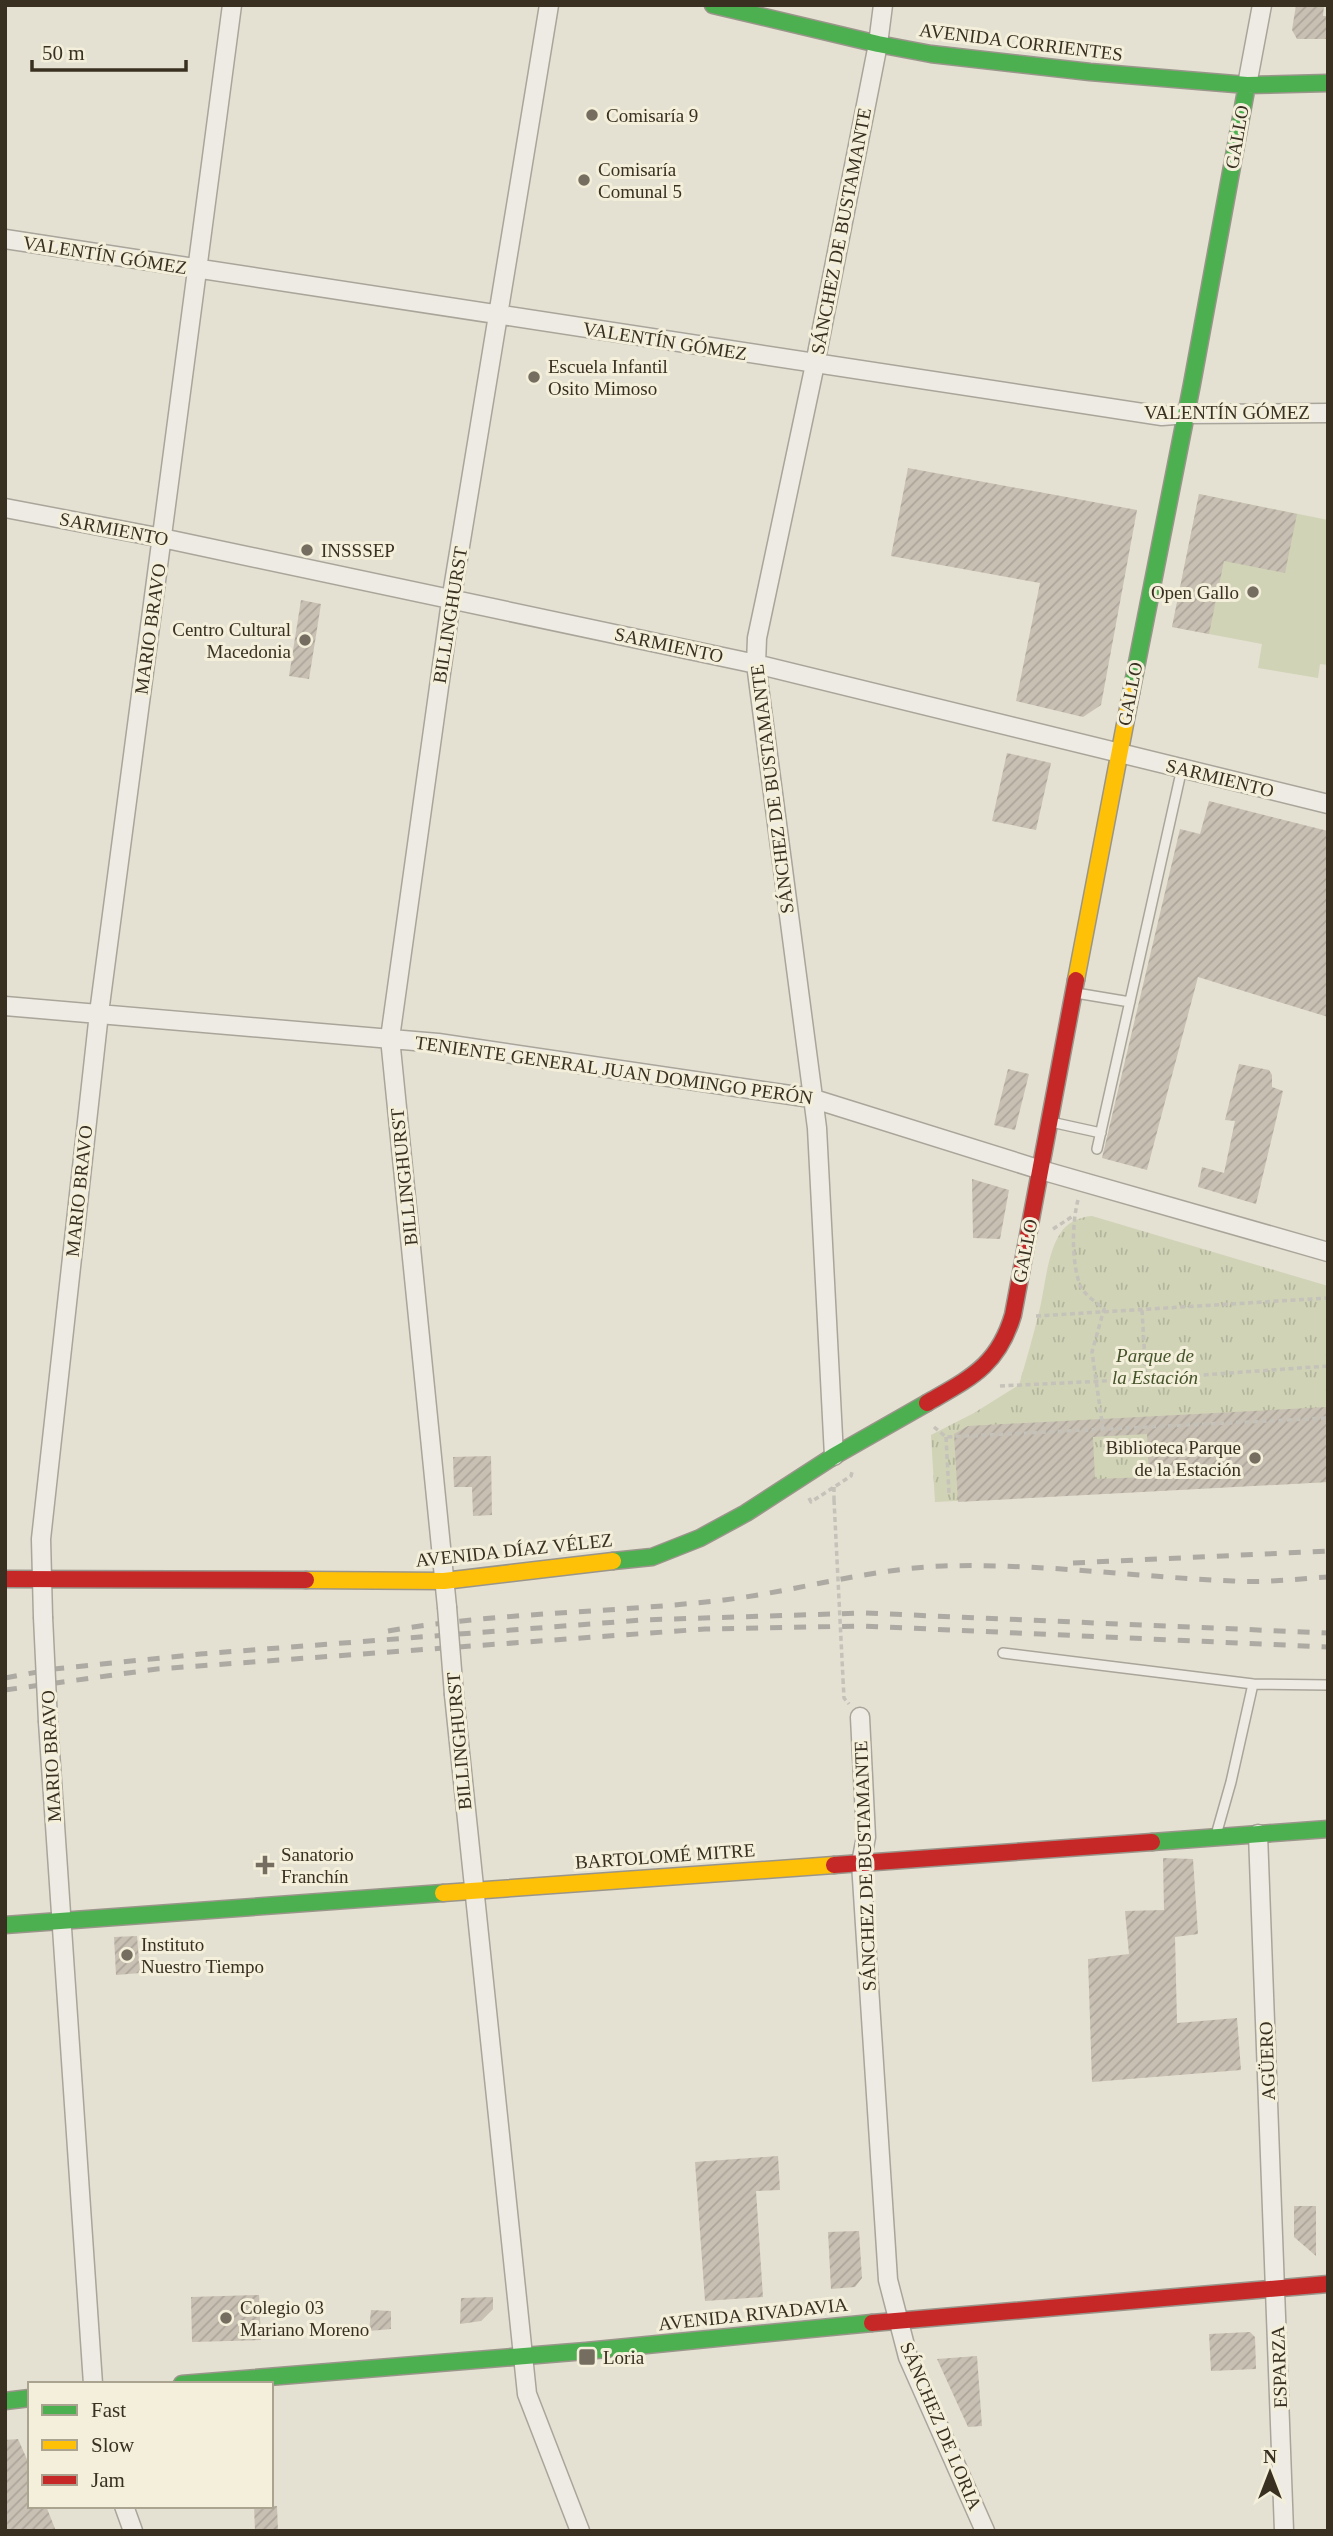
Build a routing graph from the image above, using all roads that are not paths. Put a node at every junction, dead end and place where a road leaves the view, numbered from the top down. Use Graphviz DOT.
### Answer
graph roads {
  1 [pos="232,5"];
  2 [pos="549,5"];
  3 [pos="713,5"];
  4 [pos="883,5"];
  5 [pos="1262,5"];
  6 [pos="878,44"];
  7 [pos="1328,83"];
  8 [pos="1247,85"];
  9 [pos="5,239"];
  10 [pos="198,270"];
  11 [pos="499,315"];
  12 [pos="815,364"];
  13 [pos="1328,412"];
  14 [pos="1187,414"];
  15 [pos="5,508"];
  16 [pos="162,538"];
  17 [pos="452,601"];
  18 [pos="756,664"];
  19 [pos="1119,753"];
  20 [pos="1182,768"];
  21 [pos="1328,804"];
  22 [pos="1074,993"];
  23 [pos="1130,1002"];
  24 [pos="5,1006"];
  25 [pos="99,1013"];
  26 [pos="390,1038"];
  27 [pos="811,1098"];
  28 [pos="1050,1121"];
  29 [pos="1101,1133"];
  30 [pos="1097,1149"];
  31 [pos="1041,1170"];
  32 [pos="1328,1252"];
  33 [pos="978,1373"];
  34 [pos="834,1456"];
  35 [pos="5,1578"];
  36 [pos="42,1579"];
  37 [pos="444,1581"];
  38 [pos="1003,1653"];
  39 [pos="1253,1684"];
  40 [pos="1328,1685"];
  41 [pos="860,1717"];
  42 [pos="1328,1829"];
  43 [pos="1258,1834"];
  44 [pos="1215,1838"];
  45 [pos="861,1863"];
  46 [pos="473,1892"];
  47 [pos="61,1921"];
  48 [pos="5,1925"];
  49 [pos="1328,2284"];
  50 [pos="1276,2288"];
  51 [pos="898,2320"];
  52 [pos="522,2355"];
  53 [pos="93,2382"];
  54 [pos="205,2382"];
  55 [pos="28,2398"];
  56 [pos="5,2400"];
  57 [pos="125,2508"];
  58 [pos="133,2531"];
  59 [pos="580,2531"];
  60 [pos="985,2531"];
  61 [pos="1284,2531"];
  1 -- 10 [label="street, MARIO BRAVO"];
  2 -- 11 [label="street, BILLINGHURST"];
  3 -- 6 [label="main road, AVENIDA CORRIENTES"];
  4 -- 6 [label="street, SÁNCHEZ DE BUSTAMANTE"];
  5 -- 8 [label="street, GALLO"];
  6 -- 8 [label="main road, AVENIDA CORRIENTES"];
  6 -- 12 [label="street, SÁNCHEZ DE BUSTAMANTE"];
  7 -- 8 [label="main road, AVENIDA CORRIENTES"];
  8 -- 14 [label="main road, GALLO"];
  9 -- 10 [label="street, VALENTÍN GÓMEZ"];
  10 -- 11 [label="street, VALENTÍN GÓMEZ"];
  10 -- 16 [label="street, MARIO BRAVO"];
  11 -- 12 [label="street, VALENTÍN GÓMEZ"];
  11 -- 17 [label="street, BILLINGHURST"];
  12 -- 14 [label="street, VALENTÍN GÓMEZ"];
  12 -- 18 [label="street, SÁNCHEZ DE BUSTAMANTE"];
  13 -- 14 [label="street, VALENTÍN GÓMEZ"];
  14 -- 19 [label="main road, GALLO"];
  15 -- 16 [label="street, SARMIENTO"];
  16 -- 17 [label="street, SARMIENTO"];
  16 -- 25 [label="street, MARIO BRAVO"];
  17 -- 18 [label="street, SARMIENTO"];
  17 -- 26 [label="street, BILLINGHURST"];
  18 -- 19 [label="street, SARMIENTO"];
  18 -- 27 [label="street, SÁNCHEZ DE BUSTAMANTE"];
  19 -- 20 [label="street, SARMIENTO"];
  19 -- 22 [label="main road, GALLO"];
  20 -- 21 [label="street, SARMIENTO"];
  20 -- 23 [label="lane"];
  22 -- 23 [label="lane"];
  22 -- 28 [label="main road, GALLO"];
  23 -- 29 [label="lane"];
  24 -- 25 [label="street, TENIENTE GENERAL JUAN DOMINGO PERÓN"];
  25 -- 26 [label="street, TENIENTE GENERAL JUAN DOMINGO PERÓN"];
  25 -- 36 [label="street, MARIO BRAVO"];
  26 -- 27 [label="street, TENIENTE GENERAL JUAN DOMINGO PERÓN"];
  26 -- 37 [label="street, BILLINGHURST"];
  27 -- 31 [label="street, TENIENTE GENERAL JUAN DOMINGO PERÓN"];
  27 -- 34 [label="street, SÁNCHEZ DE BUSTAMANTE"];
  28 -- 29 [label="lane"];
  28 -- 31 [label="main road, GALLO"];
  29 -- 30 [label="lane"];
  31 -- 32 [label="street, TENIENTE GENERAL JUAN DOMINGO PERÓN"];
  31 -- 33 [label="main road, GALLO"];
  33 -- 34 [label="main road, AVENIDA DÍAZ VÉLEZ"];
  34 -- 37 [label="main road, AVENIDA DÍAZ VÉLEZ"];
  35 -- 36 [label="main road, AVENIDA DÍAZ VÉLEZ"];
  36 -- 37 [label="main road, AVENIDA DÍAZ VÉLEZ"];
  36 -- 47 [label="street, MARIO BRAVO, bridge"];
  37 -- 46 [label="street, BILLINGHURST, bridge"];
  38 -- 39 [label="lane"];
  39 -- 40 [label="lane"];
  39 -- 44 [label="lane"];
  41 -- 45 [label="street, SÁNCHEZ DE BUSTAMANTE"];
  42 -- 43 [label="main road, BARTOLOMÉ MITRE"];
  43 -- 44 [label="main road, BARTOLOMÉ MITRE"];
  43 -- 50 [label="street, AGÜERO"];
  44 -- 45 [label="main road, BARTOLOMÉ MITRE"];
  45 -- 46 [label="main road, BARTOLOMÉ MITRE"];
  45 -- 51 [label="street, SÁNCHEZ DE BUSTAMANTE"];
  46 -- 47 [label="main road, BARTOLOMÉ MITRE"];
  46 -- 52 [label="street, BILLINGHURST"];
  47 -- 48 [label="main road, BARTOLOMÉ MITRE"];
  47 -- 53 [label="street, MARIO BRAVO"];
  49 -- 50 [label="main road, AVENIDA RIVADAVIA"];
  50 -- 51 [label="main road, AVENIDA RIVADAVIA"];
  50 -- 61 [label="street, ESPARZA"];
  51 -- 52 [label="main road, AVENIDA RIVADAVIA"];
  51 -- 60 [label="street, SÁNCHEZ DE LORIA"];
  52 -- 54 [label="main road, AVENIDA RIVADAVIA"];
  52 -- 59 [label="street, BILLINGHURST"];
  55 -- 56 [label="main road"];
  57 -- 58 [label="street"];
}
